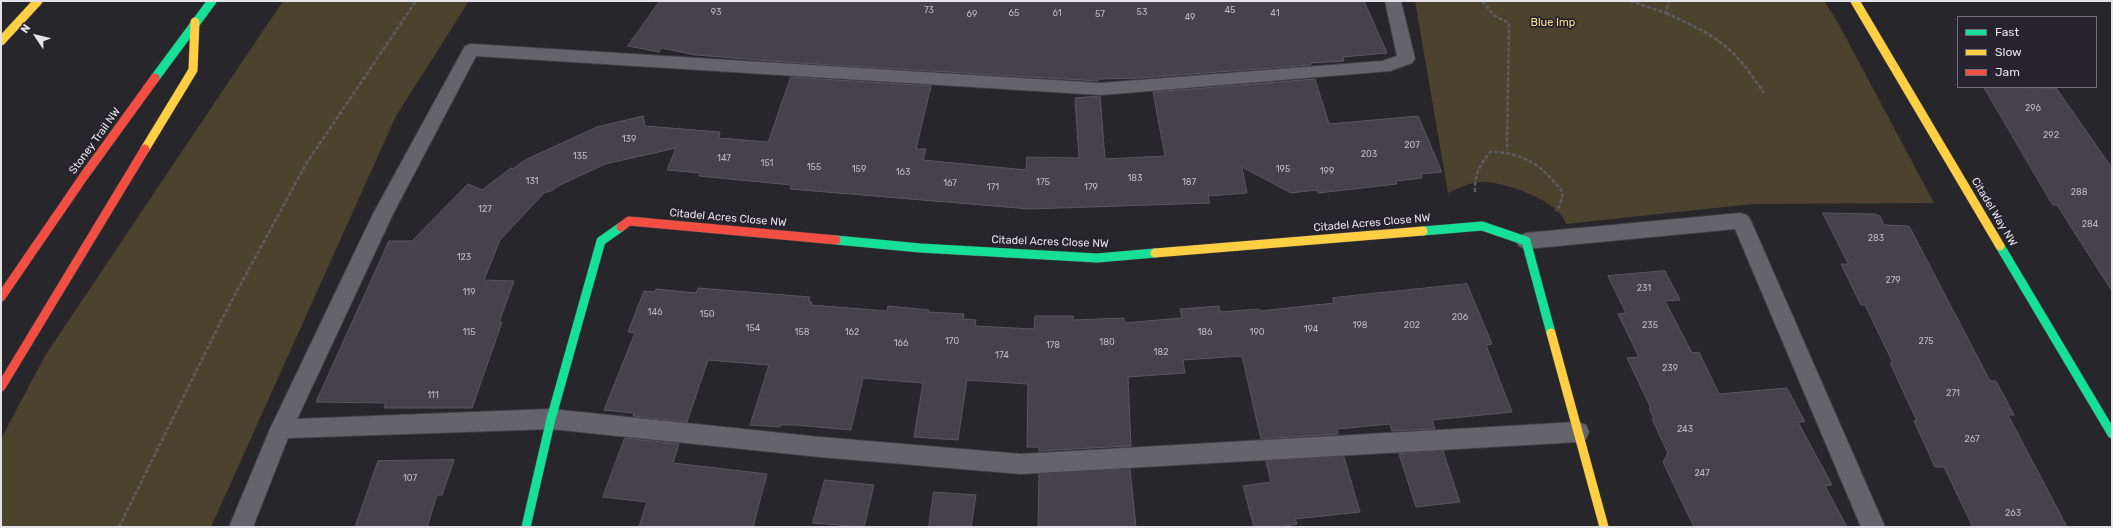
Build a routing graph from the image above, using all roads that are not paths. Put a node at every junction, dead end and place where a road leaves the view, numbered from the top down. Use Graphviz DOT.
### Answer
graph roads {
  1 [pos="38,1"];
  2 [pos="212,1"];
  3 [pos="1393,1"];
  4 [pos="1855,1"];
  5 [pos="195,22"];
  6 [pos="1,41"];
  7 [pos="1526,241"];
  8 [pos="1,297"];
  9 [pos="1,387"];
  10 [pos="551,419"];
  11 [pos="281,429"];
  12 [pos="1578,432"];
  13 [pos="2112,434"];
  14 [pos="241,527"];
  15 [pos="526,527"];
  16 [pos="1604,527"];
  17 [pos="1873,527"];
  1 -- 6 [label="main road"];
  2 -- 5 [label="main road, Stoney Trail NW"];
  3 -- 11 [label="lane"];
  4 -- 13 [label="main road, Citadel Way NW"];
  5 -- 8 [label="main road, Stoney Trail NW"];
  5 -- 9 [label="main road"];
  7 -- 10 [label="main road, Citadel Acres Close NW"];
  7 -- 12 [label="main road"];
  7 -- 17 [label="lane"];
  10 -- 11 [label="lane"];
  10 -- 12 [label="lane"];
  10 -- 15 [label="main road, Citadel Acres Close NW"];
  11 -- 14 [label="lane"];
  12 -- 16 [label="main road"];
}
